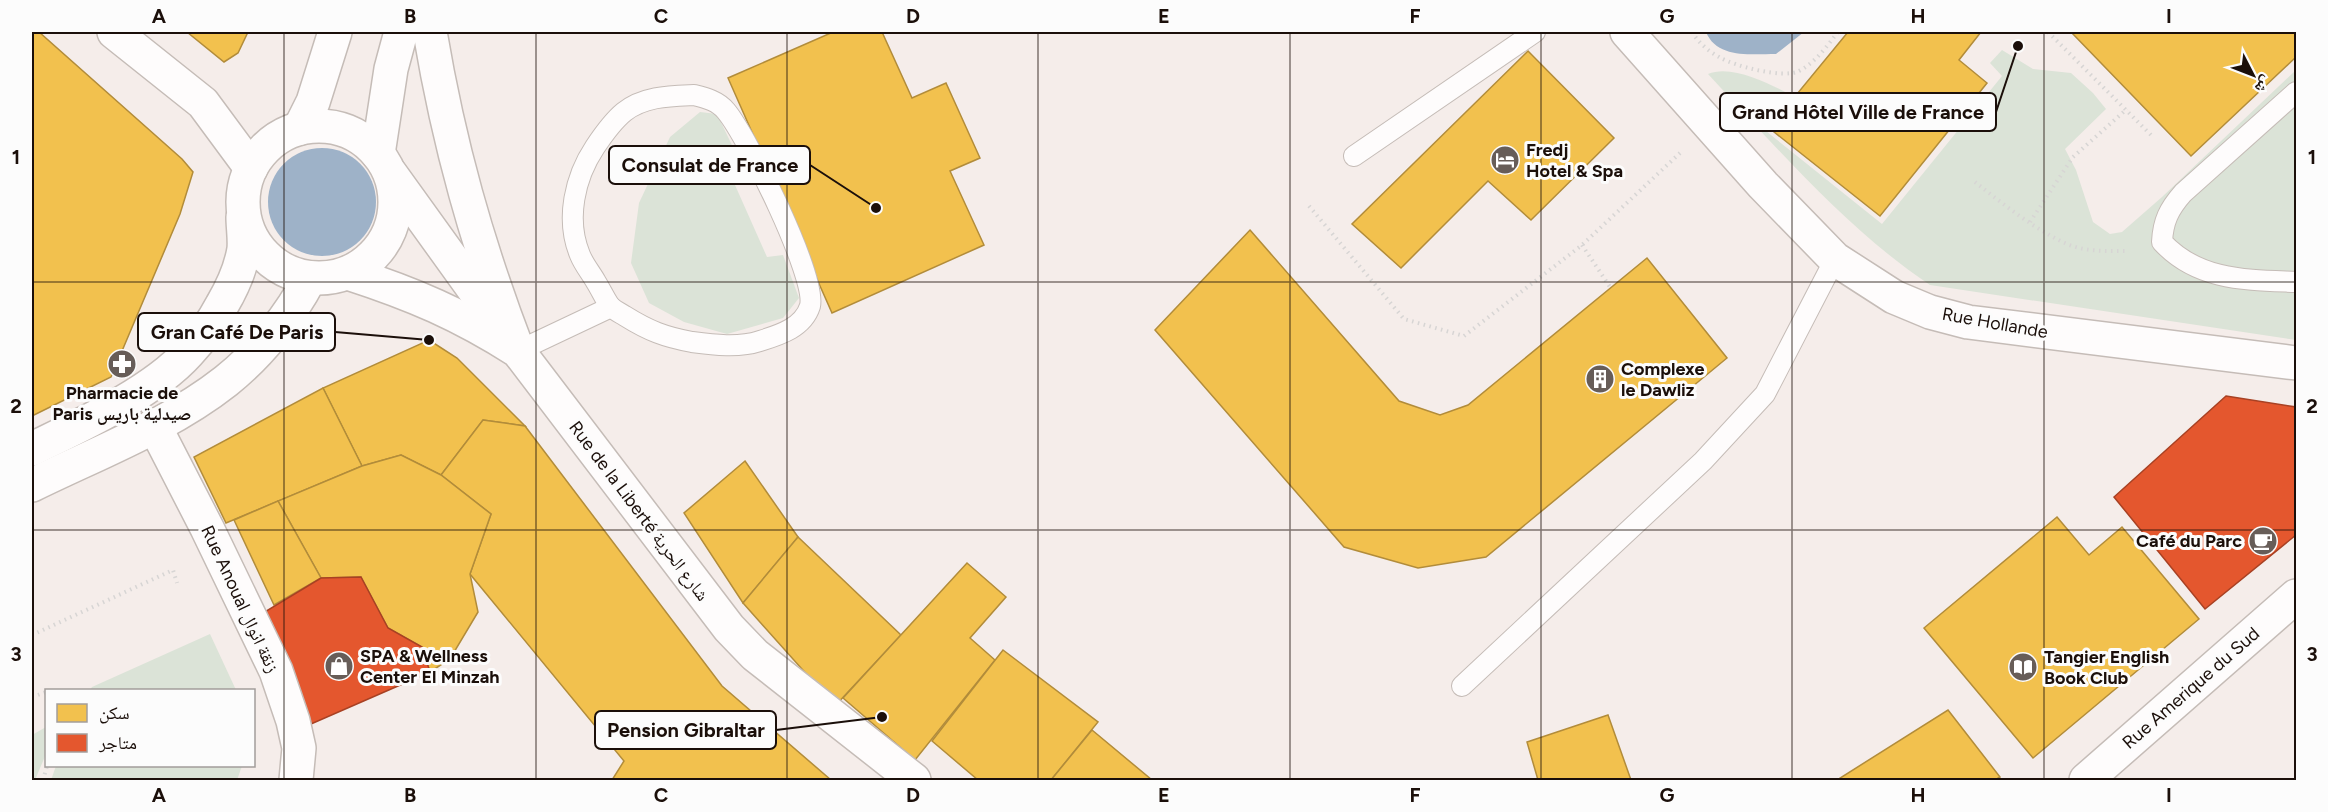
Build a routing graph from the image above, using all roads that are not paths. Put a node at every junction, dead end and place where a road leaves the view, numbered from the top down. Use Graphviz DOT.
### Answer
graph roads {
  1 [pos="114,32"];
  2 [pos="335,32"];
  3 [pos="400,32"];
  4 [pos="430,32"];
  5 [pos="1535,32"];
  6 [pos="1627,32"];
  7 [pos="2296,92"];
  8 [pos="300,128"];
  9 [pos="1353,156"];
  10 [pos="384,164"];
  11 [pos="251,168"];
  12 [pos="243,209"];
  13 [pos="1835,260"];
  14 [pos="348,273"];
  15 [pos="310,278"];
  16 [pos="2296,282"];
  17 [pos="611,307"];
  18 [pos="518,351"];
  19 [pos="2296,363"];
  20 [pos="154,425"];
  21 [pos="32,449"];
  22 [pos="32,485"];
  23 [pos="2296,596"];
  24 [pos="1462,686"];
  25 [pos="297,780"];
  26 [pos="914,780"];
  27 [pos="2085,780"];
  1 -- 11 [label="street"];
  2 -- 8 [label="street"];
  3 -- 10 [label="street"];
  4 -- 18 [label="street"];
  5 -- 9 [label="lane"];
  6 -- 13 [label="street, Rue Hollande"];
  7 -- 16 [label="lane"];
  8 -- 10 [label="street"];
  8 -- 11 [label="street"];
  10 -- 14 [label="street"];
  10 -- 18 [label="street"];
  11 -- 12 [label="street"];
  12 -- 15 [label="street"];
  12 -- 21 [label="street"];
  13 -- 19 [label="street, Rue Hollande"];
  13 -- 24 [label="lane"];
  14 -- 15 [label="street"];
  14 -- 18 [label="street, Rue de la Liberté شارع الحرية"];
  15 -- 20 [label="street"];
  17 -- 17 [label="lane"];
  17 -- 18 [label="lane"];
  18 -- 26 [label="street, Rue de la Liberté شارع الحرية"];
  20 -- 22 [label="street"];
  20 -- 25 [label="street, Rue Anoual زنقة انوال"];
  23 -- 27 [label="street, Rue Amerique du Sud"];
}
